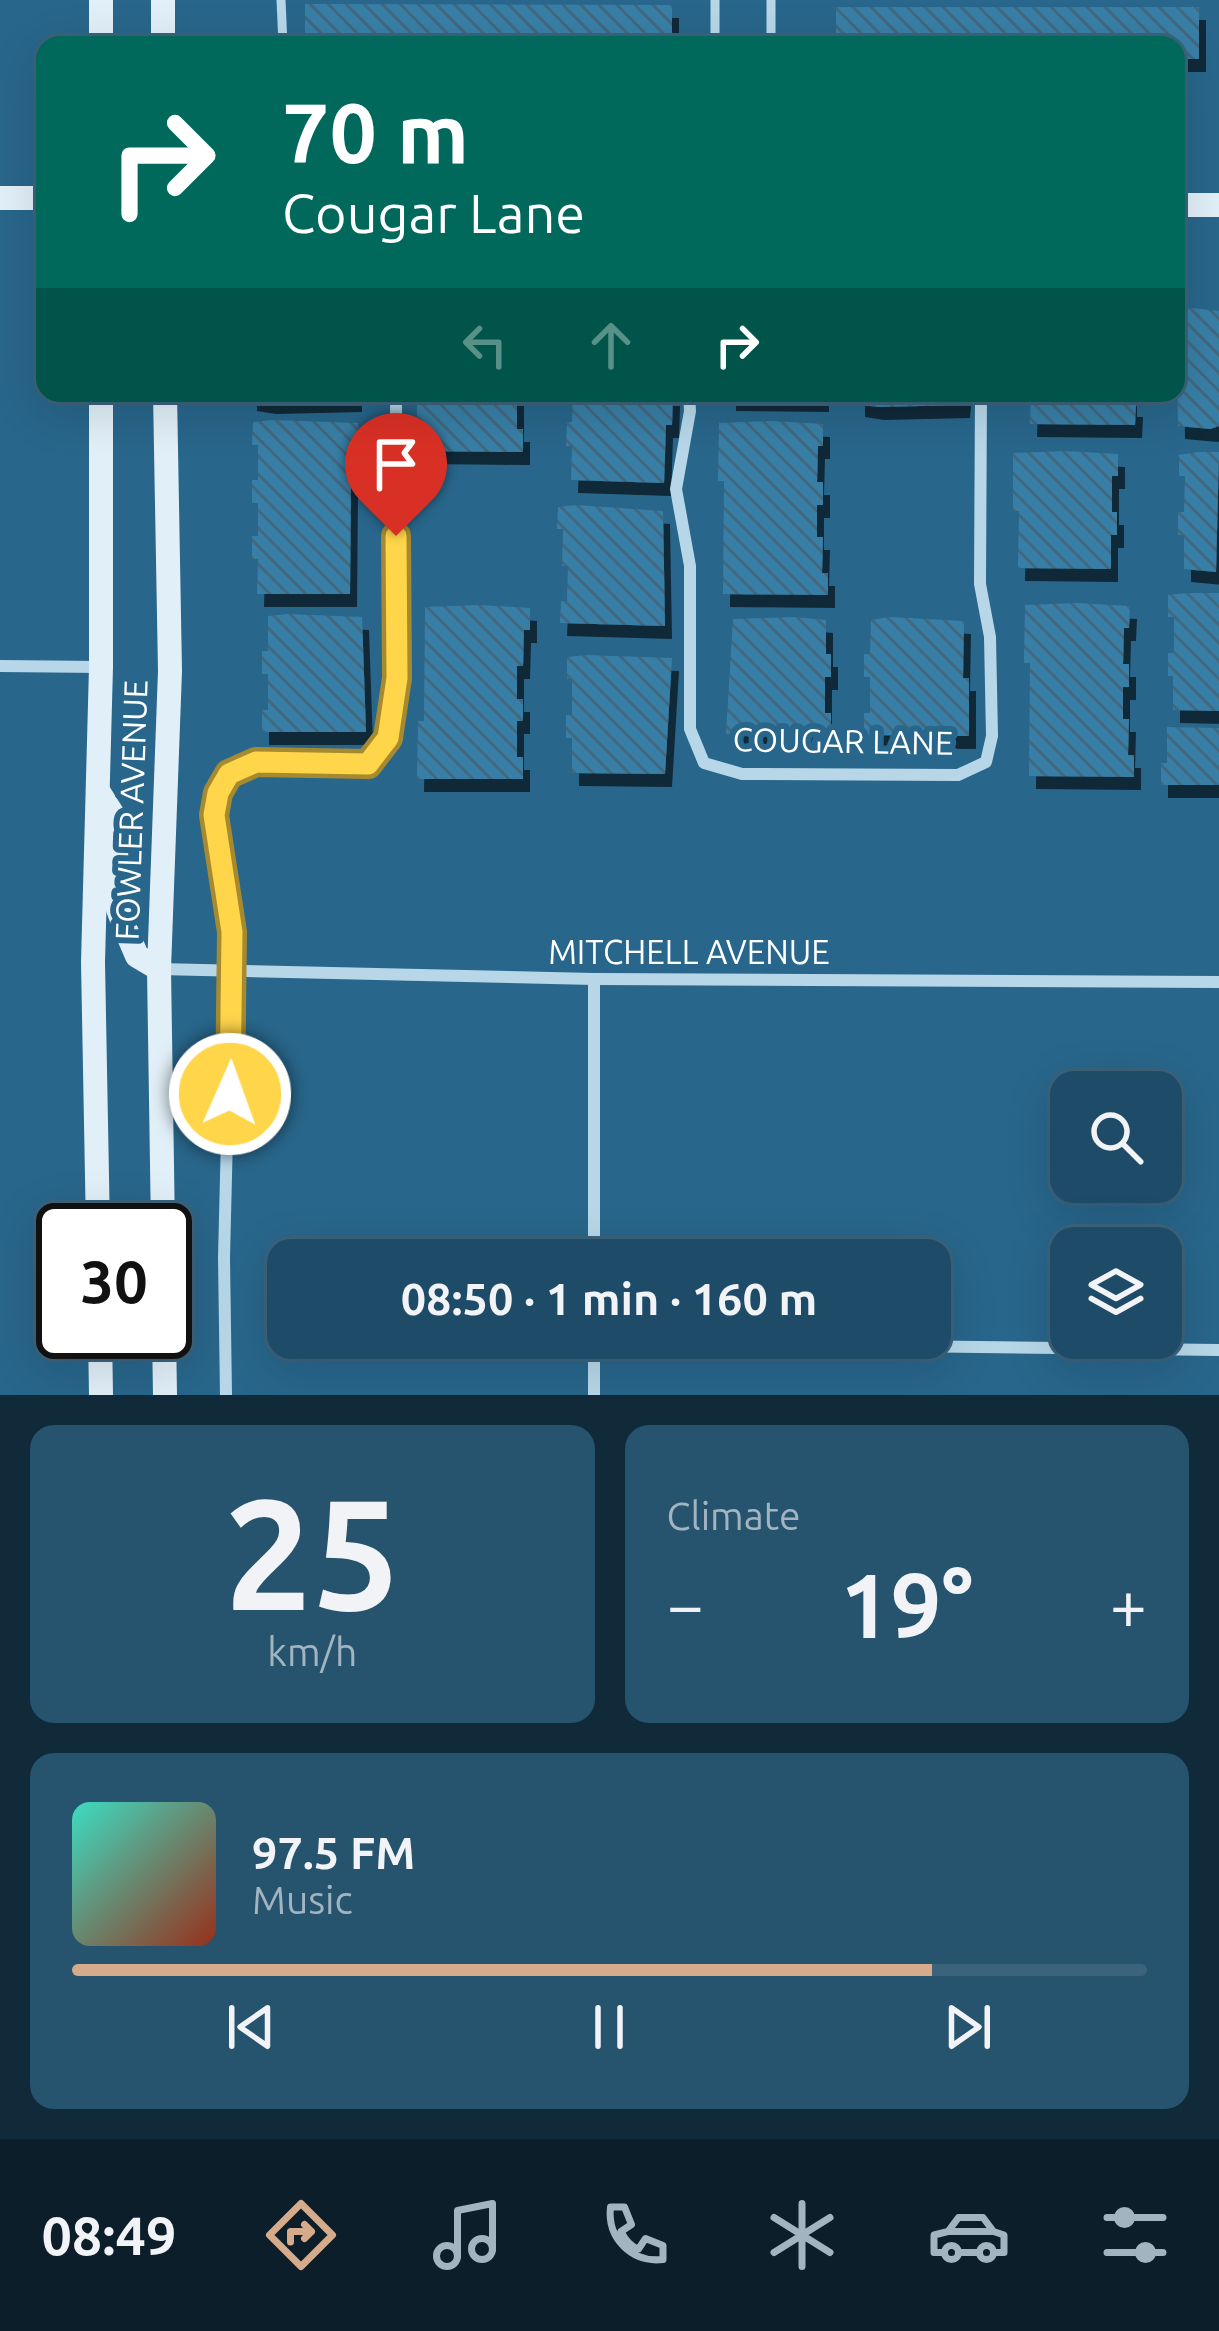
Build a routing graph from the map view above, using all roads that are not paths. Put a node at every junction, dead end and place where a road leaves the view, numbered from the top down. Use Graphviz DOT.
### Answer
graph roads {
  1 [pos="101,0"];
  2 [pos="163,0"];
  3 [pos="281,0"];
  4 [pos="715,0"];
  5 [pos="772,0"];
  6 [pos="101,36"];
  7 [pos="163,36"];
  8 [pos="283,36"];
  9 [pos="716,36"];
  10 [pos="771,36"];
  11 [pos="0,198"];
  12 [pos="36,198"];
  13 [pos="1185,205"];
  14 [pos="1219,206"];
  15 [pos="101,402"];
  16 [pos="165,402"];
  17 [pos="395,402"];
  18 [pos="690,402"];
  19 [pos="981,402"];
  20 [pos="0,666"];
  21 [pos="101,667"];
  22 [pos="98,791"];
  23 [pos="159,969"];
  24 [pos="232,974"];
  25 [pos="594,979"];
  26 [pos="1219,982"];
  27 [pos="97,1203"];
  28 [pos="163,1203"];
  29 [pos="594,1239"];
  30 [pos="951,1346"];
  31 [pos="1219,1350"];
  32 [pos="100,1359"];
  33 [pos="164,1359"];
  34 [pos="594,1359"];
  35 [pos="101,1395"];
  36 [pos="165,1395"];
  37 [pos="226,1395"];
  38 [pos="594,1395"];
  1 -- 6 [label="main road"];
  2 -- 7 [label="main road"];
  3 -- 8 [label="lane"];
  4 -- 9 [label="lane"];
  5 -- 10 [label="lane"];
  11 -- 12 [label="main road"];
  13 -- 14 [label="main road"];
  15 -- 21 [label="main road, FOWLER AVENUE"];
  16 -- 23 [label="main road, FOWLER AVENUE"];
  17 -- 24 [label="street"];
  18 -- 19 [label="street, COUGAR LANE"];
  20 -- 21 [label="street"];
  21 -- 22 [label="main road, FOWLER AVENUE"];
  22 -- 23 [label="main road"];
  22 -- 27 [label="main road, FOWLER AVENUE"];
  23 -- 24 [label="street, MITCHELL AVENUE"];
  23 -- 28 [label="main road, FOWLER AVENUE"];
  24 -- 25 [label="street, MITCHELL AVENUE"];
  24 -- 37 [label="street"];
  25 -- 26 [label="street, MITCHELL AVENUE"];
  25 -- 29 [label="street"];
  30 -- 31 [label="street"];
  32 -- 35 [label="main road"];
  33 -- 36 [label="main road"];
  34 -- 38 [label="street"];
}
